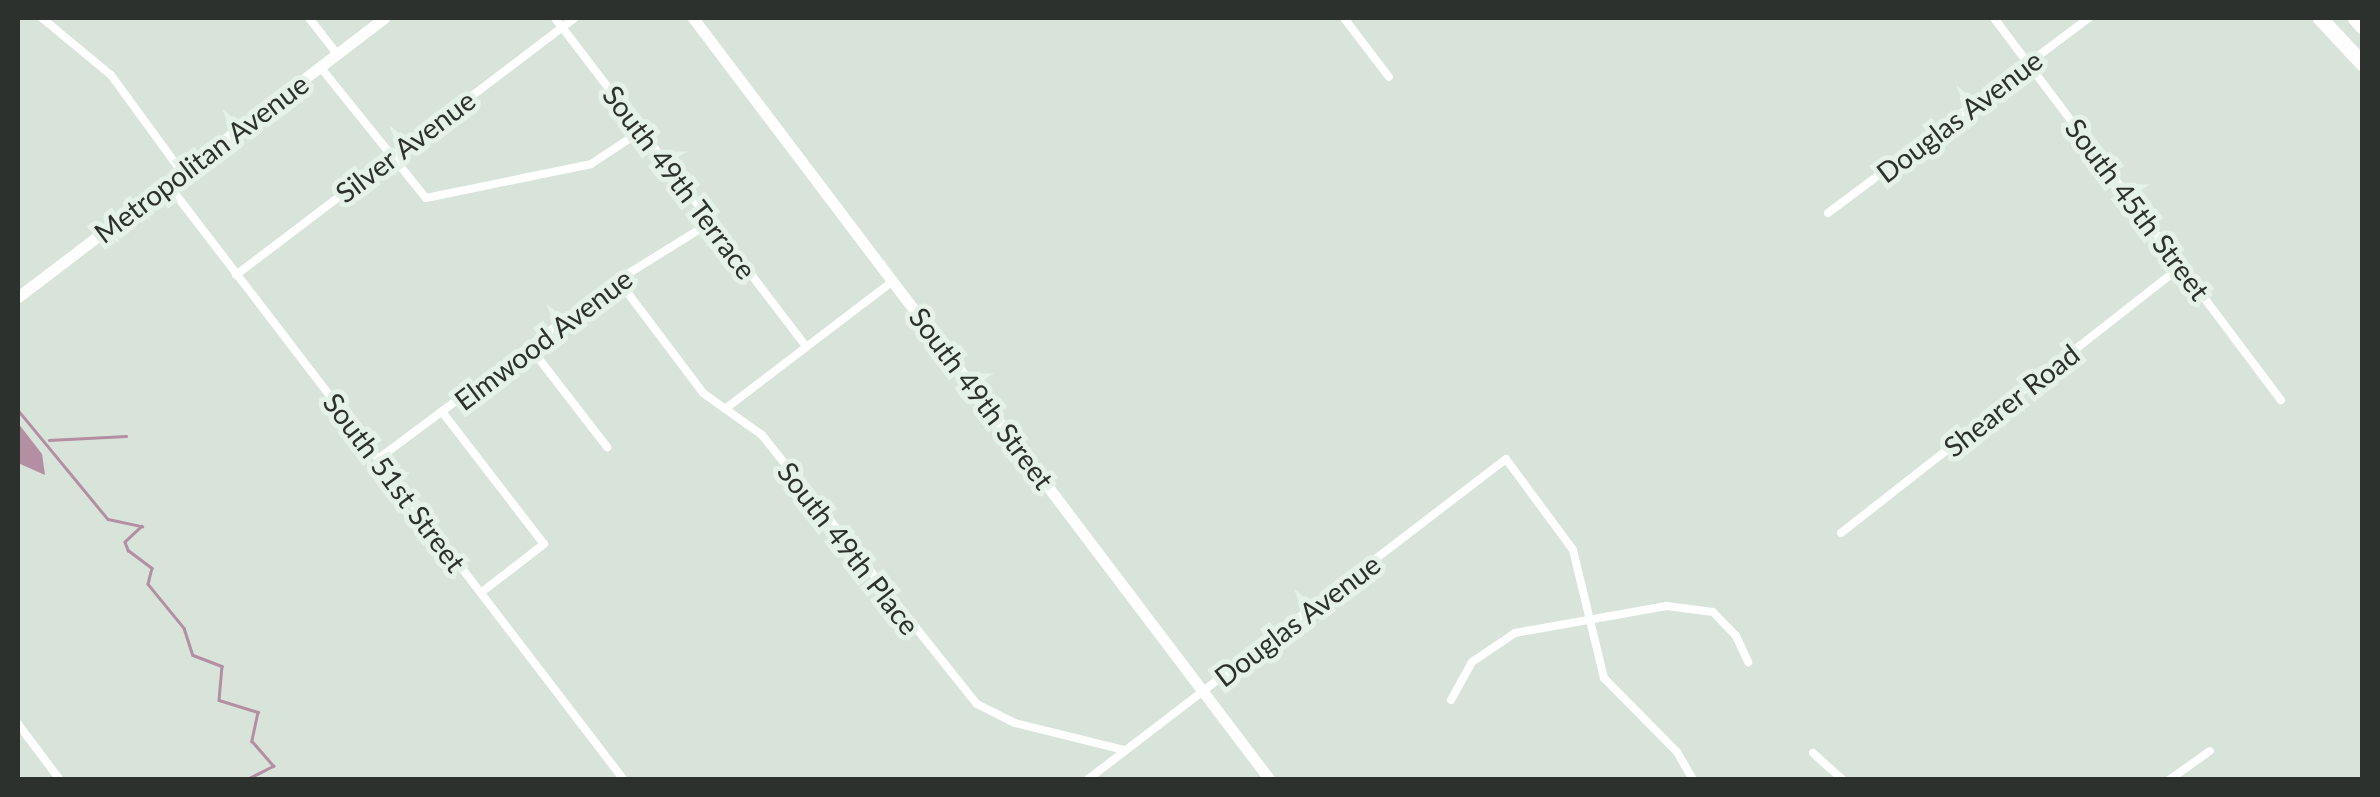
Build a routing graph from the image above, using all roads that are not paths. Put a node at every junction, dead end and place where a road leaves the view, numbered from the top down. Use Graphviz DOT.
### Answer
graph roads {
  1 [pos="42,18"];
  2 [pos="309,18"];
  3 [pos="384,18"];
  4 [pos="555,18"];
  5 [pos="574,18"];
  6 [pos="693,18"];
  7 [pos="1344,18"];
  8 [pos="1994,18"];
  9 [pos="2089,18"];
  10 [pos="2320,18"];
  11 [pos="2355,18"];
  12 [pos="2362,26"];
  13 [pos="562,27"];
  14 [pos="337,54"];
  15 [pos="2362,63"];
  16 [pos="2029,65"];
  17 [pos="321,68"];
  18 [pos="1389,77"];
  19 [pos="642,131"];
  20 [pos="390,158"];
  21 [pos="182,172"];
  22 [pos="166,183"];
  23 [pos="1828,213"];
  24 [pos="711,222"];
  25 [pos="2180,267"];
  26 [pos="236,275"];
  27 [pos="618,280"];
  28 [pos="892,281"];
  29 [pos="18,297"];
  30 [pos="530,346"];
  31 [pos="806,346"];
  32 [pos="2281,400"];
  33 [pos="724,409"];
  34 [pos="443,413"];
  35 [pos="607,447"];
  36 [pos="378,459"];
  37 [pos="1841,533"];
  38 [pos="482,592"];
  39 [pos="1586,616"];
  40 [pos="1748,662"];
  41 [pos="1204,690"];
  42 [pos="1451,700"];
  43 [pos="18,724"];
  44 [pos="1124,750"];
  45 [pos="2210,751"];
  46 [pos="1813,753"];
  47 [pos="60,780"];
  48 [pos="624,780"];
  49 [pos="1087,780"];
  50 [pos="1270,780"];
  51 [pos="1693,780"];
  52 [pos="1843,780"];
  53 [pos="2168,780"];
  1 -- 21 [label="street"];
  2 -- 14 [label="street"];
  3 -- 14 [label="street, Metropolitan Avenue"];
  4 -- 13 [label="street, South 49th Terrace"];
  5 -- 13 [label="street, Silver Avenue"];
  6 -- 28 [label="street, South 49th Street"];
  7 -- 18 [label="street"];
  8 -- 16 [label="street, South 45th Street"];
  9 -- 16 [label="street, Douglas Avenue"];
  10 -- 15 [label="highway"];
  11 -- 12 [label="highway"];
  13 -- 19 [label="street, South 49th Terrace"];
  13 -- 20 [label="street, Silver Avenue"];
  14 -- 17 [label="street, Metropolitan Avenue"];
  16 -- 23 [label="street, Douglas Avenue"];
  16 -- 25 [label="street, South 45th Street"];
  17 -- 20 [label="street"];
  17 -- 21 [label="street, Metropolitan Avenue"];
  19 -- 20 [label="street"];
  19 -- 24 [label="street, South 49th Terrace"];
  20 -- 26 [label="street, Silver Avenue"];
  21 -- 22 [label="street, Metropolitan Avenue"];
  22 -- 26 [label="street, South 51st Street"];
  22 -- 29 [label="street, Metropolitan Avenue"];
  24 -- 27 [label="street, Elmwood Avenue"];
  24 -- 31 [label="street, South 49th Terrace"];
  25 -- 32 [label="street, South 45th Street"];
  25 -- 37 [label="street, Shearer Road"];
  26 -- 36 [label="street, South 51st Street"];
  27 -- 30 [label="street, Elmwood Avenue"];
  27 -- 33 [label="street, South 49th Place"];
  28 -- 31 [label="street"];
  28 -- 41 [label="street, South 49th Street"];
  30 -- 34 [label="street, Elmwood Avenue"];
  30 -- 35 [label="street"];
  31 -- 33 [label="street"];
  33 -- 44 [label="street, South 49th Place"];
  34 -- 36 [label="street, Elmwood Avenue"];
  34 -- 38 [label="street"];
  36 -- 38 [label="street, South 51st Street"];
  38 -- 48 [label="street, South 51st Street"];
  39 -- 40 [label="street"];
  39 -- 41 [label="street, Douglas Avenue"];
  39 -- 42 [label="street"];
  39 -- 51 [label="street"];
  41 -- 44 [label="street, Douglas Avenue"];
  41 -- 50 [label="street, South 49th Street"];
  43 -- 47 [label="street"];
  44 -- 49 [label="street, Douglas Avenue"];
  45 -- 53 [label="street"];
  46 -- 52 [label="street"];
}
